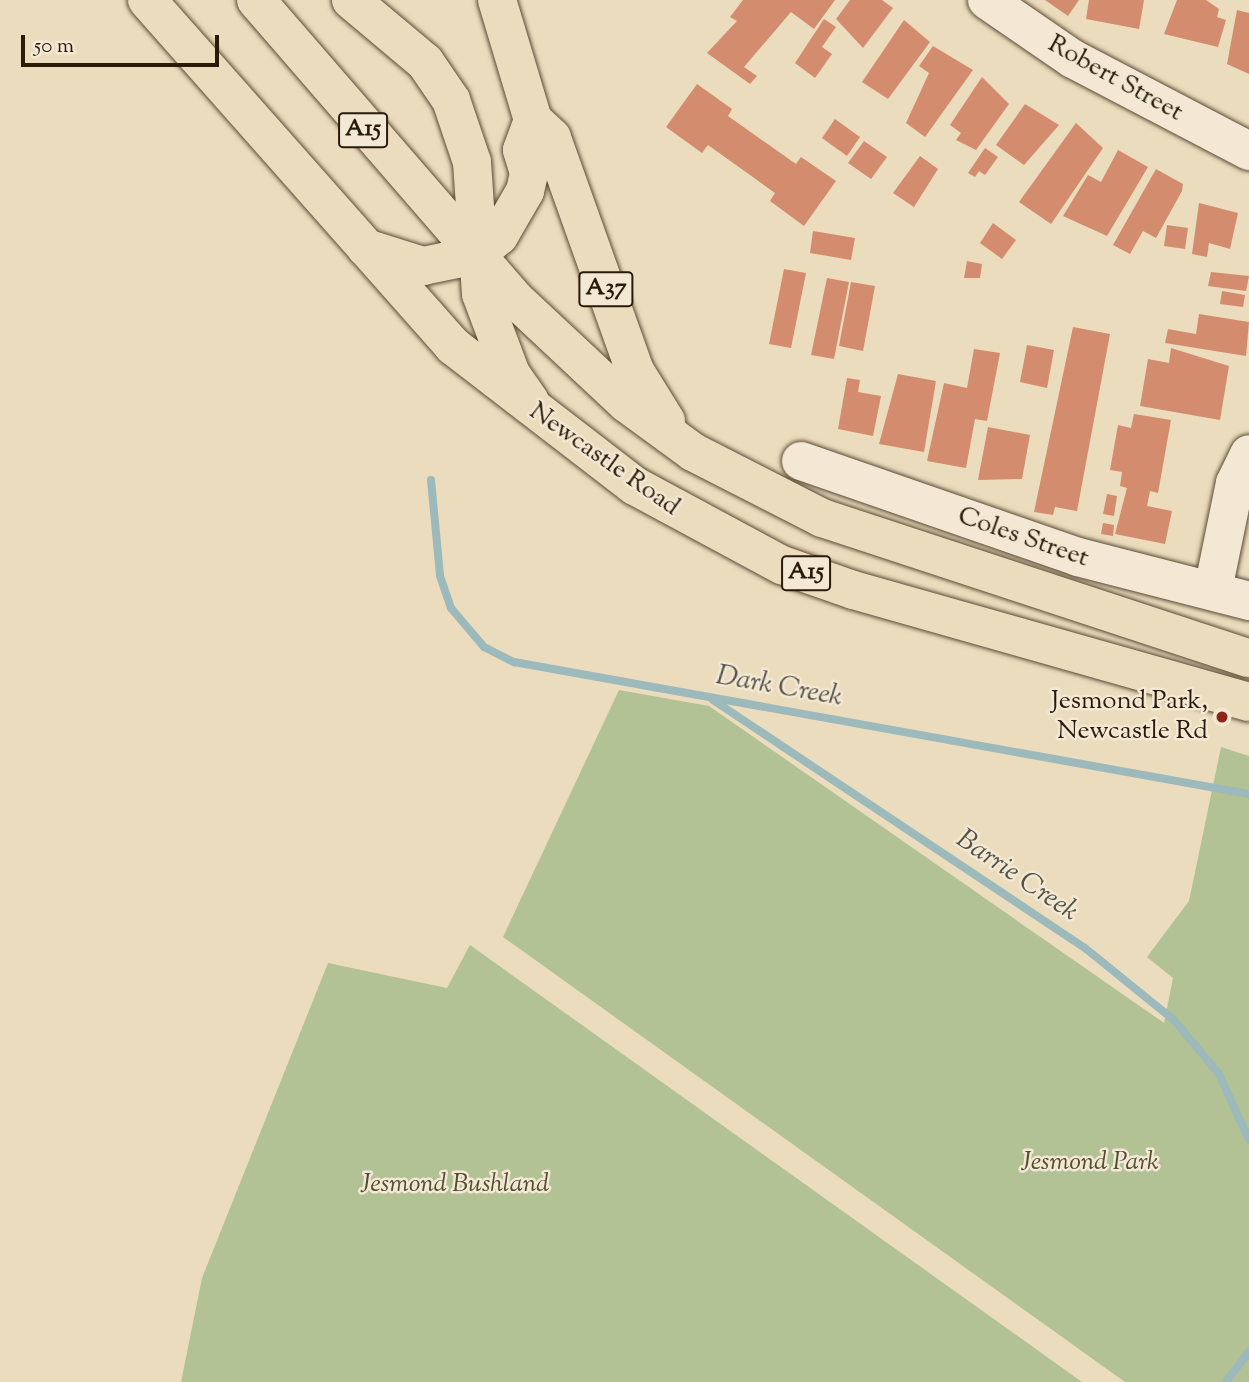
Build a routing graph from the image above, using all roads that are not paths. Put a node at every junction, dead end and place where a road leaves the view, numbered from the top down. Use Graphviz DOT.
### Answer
graph roads {
  1 [pos="147,0"];
  2 [pos="256,0"];
  3 [pos="351,0"];
  4 [pos="497,0"];
  5 [pos="987,0"];
  6 [pos="533,120"];
  7 [pos="1249,151"];
  8 [pos="358,244"];
  9 [pos="476,255"];
  10 [pos="539,415"];
  11 [pos="693,452"];
  12 [pos="801,461"];
  13 [pos="1238,464"];
  14 [pos="1213,590"];
  15 [pos="1249,601"];
  16 [pos="1249,658"];
  17 [pos="1249,702"];
  1 -- 8 [label="highway, Newcastle Road / A15"];
  2 -- 9 [label="highway, A15"];
  3 -- 9 [label="highway"];
  4 -- 6 [label="highway, A37"];
  5 -- 7 [label="street, Robert Street"];
  6 -- 9 [label="highway"];
  6 -- 11 [label="highway, A37"];
  8 -- 9 [label="highway"];
  8 -- 10 [label="highway, Newcastle Road / A15"];
  9 -- 10 [label="highway"];
  9 -- 11 [label="highway, A15"];
  10 -- 17 [label="highway, Newcastle Road / A15"];
  11 -- 16 [label="highway, A15"];
  12 -- 14 [label="street, Coles Street"];
  13 -- 14 [label="street"];
  14 -- 15 [label="street, Coles Street"];
}
